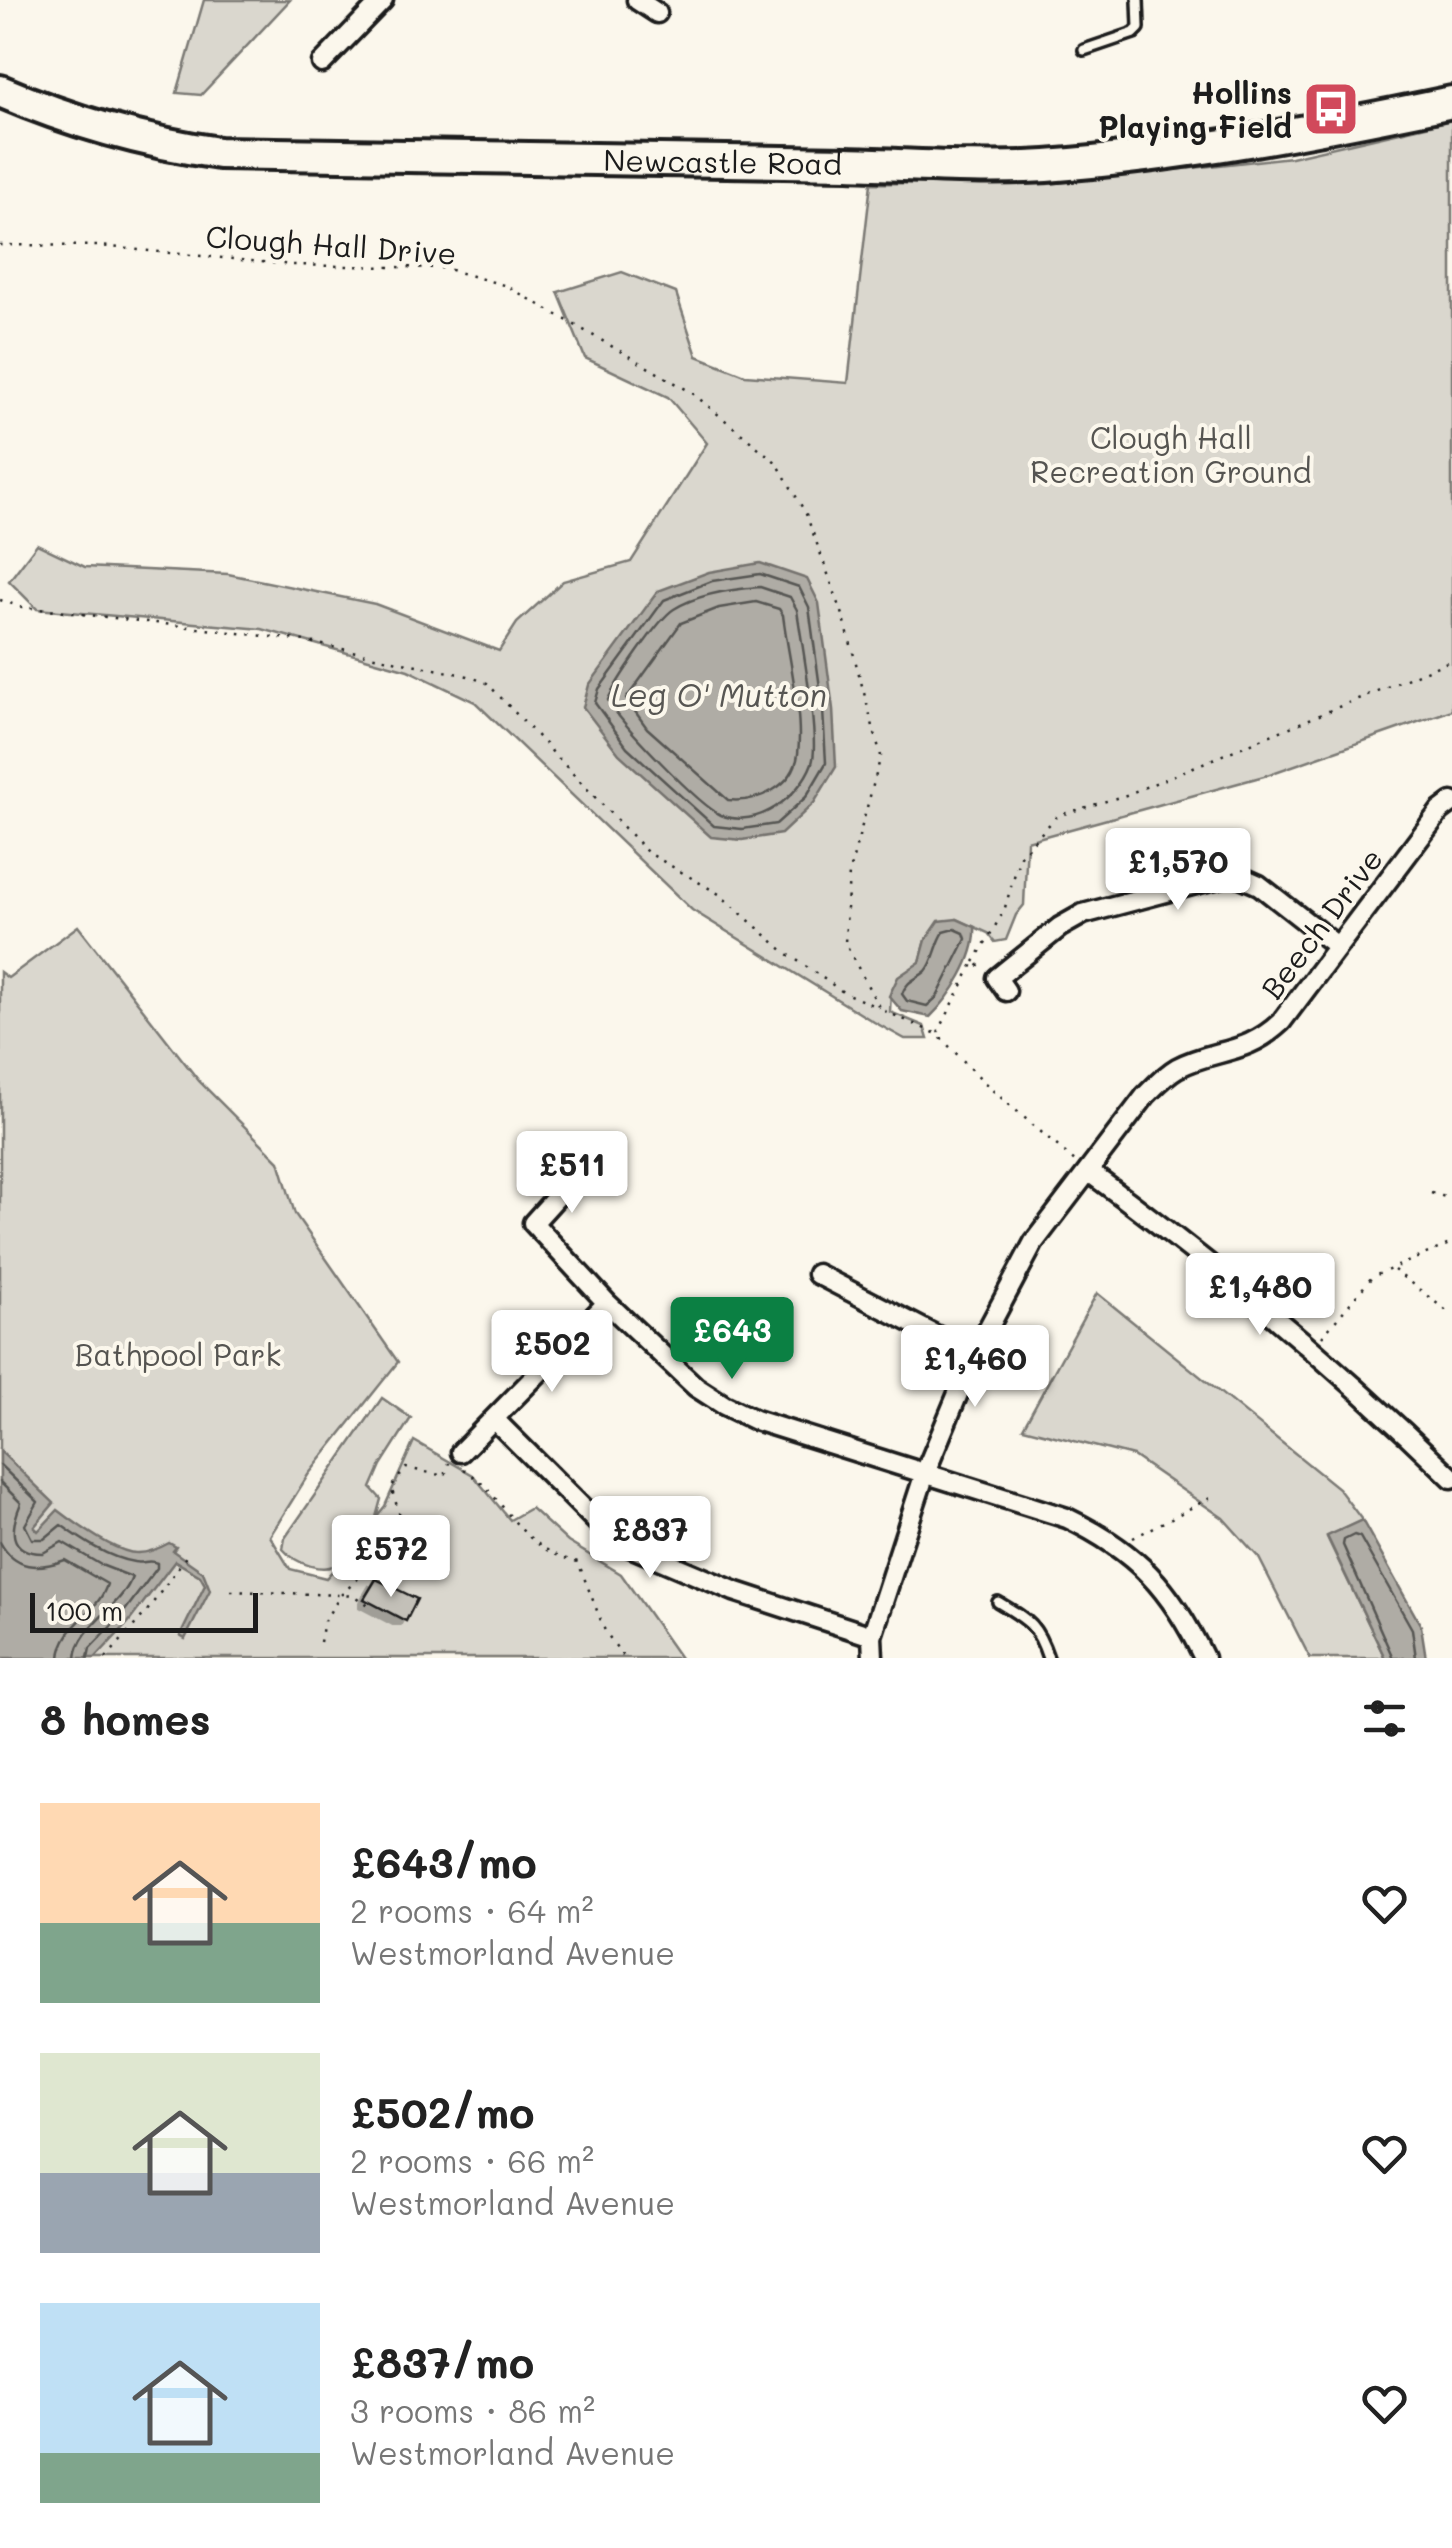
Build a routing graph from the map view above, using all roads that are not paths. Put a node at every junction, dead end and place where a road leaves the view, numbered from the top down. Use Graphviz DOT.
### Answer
graph roads {
  1 [pos="383,0"];
  2 [pos="637,0"];
  3 [pos="1138,0"];
  4 [pos="657,14"];
  5 [pos="1084,50"];
  6 [pos="322,63"];
  7 [pos="0,92"];
  8 [pos="1452,102"];
  9 [pos="1452,802"];
  10 [pos="1337,946"];
  11 [pos="1001,984"];
  12 [pos="1089,1172"];
  13 [pos="572,1180"];
  14 [pos="817,1274"];
  15 [pos="607,1304"];
  16 [pos="974,1355"];
  17 [pos="494,1420"];
  18 [pos="456,1456"];
  19 [pos="925,1473"];
  20 [pos="1452,1478"];
  21 [pos="998,1602"];
  22 [pos="872,1636"];
  23 [pos="872,1658"];
  24 [pos="1048,1658"];
  25 [pos="1204,1658"];
  1 -- 6 [label="street"];
  2 -- 4 [label="street"];
  3 -- 5 [label="lane"];
  7 -- 8 [label="highway, Newcastle Road"];
  9 -- 10 [label="street, Beech Drive"];
  10 -- 11 [label="street"];
  10 -- 12 [label="street, Beech Drive"];
  12 -- 16 [label="street, Beech Drive"];
  12 -- 20 [label="street"];
  13 -- 15 [label="street"];
  14 -- 16 [label="street"];
  15 -- 17 [label="street"];
  15 -- 19 [label="street"];
  16 -- 19 [label="street, Beech Drive"];
  17 -- 18 [label="street"];
  17 -- 22 [label="street"];
  19 -- 22 [label="street, Beech Drive"];
  19 -- 25 [label="street"];
  21 -- 24 [label="lane"];
  22 -- 23 [label="street, Beech Drive"];
}
